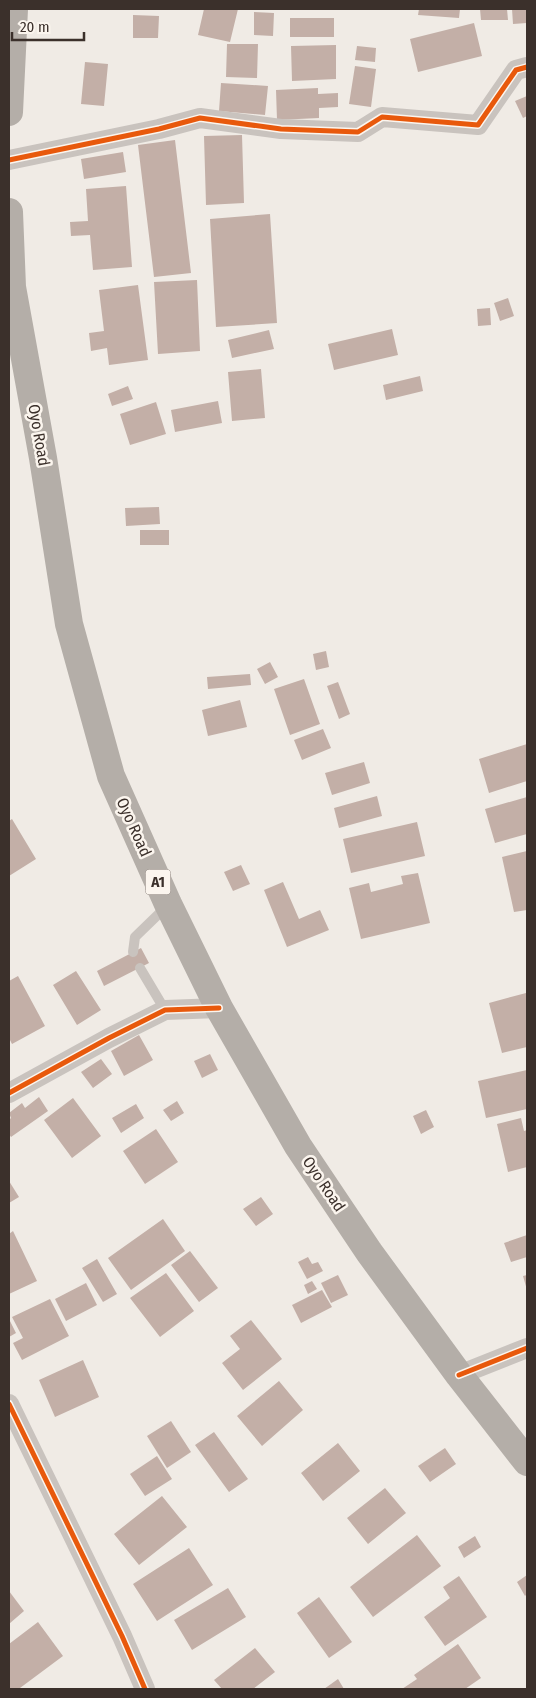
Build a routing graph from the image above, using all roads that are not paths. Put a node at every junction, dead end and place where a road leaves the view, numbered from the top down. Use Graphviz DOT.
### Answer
graph roads {
  1 [pos="14,9"];
  2 [pos="527,66"];
  3 [pos="9,112"];
  4 [pos="9,160"];
  5 [pos="9,212"];
  6 [pos="168,904"];
  7 [pos="133,952"];
  8 [pos="140,968"];
  9 [pos="219,1008"];
  10 [pos="164,1010"];
  11 [pos="9,1093"];
  12 [pos="527,1348"];
  13 [pos="459,1375"];
  14 [pos="9,1404"];
  15 [pos="527,1462"];
  16 [pos="144,1689"];
  1 -- 3 [label="highway"];
  2 -- 4 [label="street"];
  5 -- 6 [label="highway, Oyo Road / A1"];
  6 -- 7 [label="lane"];
  6 -- 9 [label="highway, Oyo Road / A1"];
  8 -- 10 [label="lane"];
  9 -- 10 [label="street"];
  9 -- 13 [label="highway, Oyo Road / A1"];
  10 -- 11 [label="street"];
  12 -- 13 [label="street"];
  13 -- 15 [label="highway, Oyo Road / A1"];
  14 -- 16 [label="street"];
}
